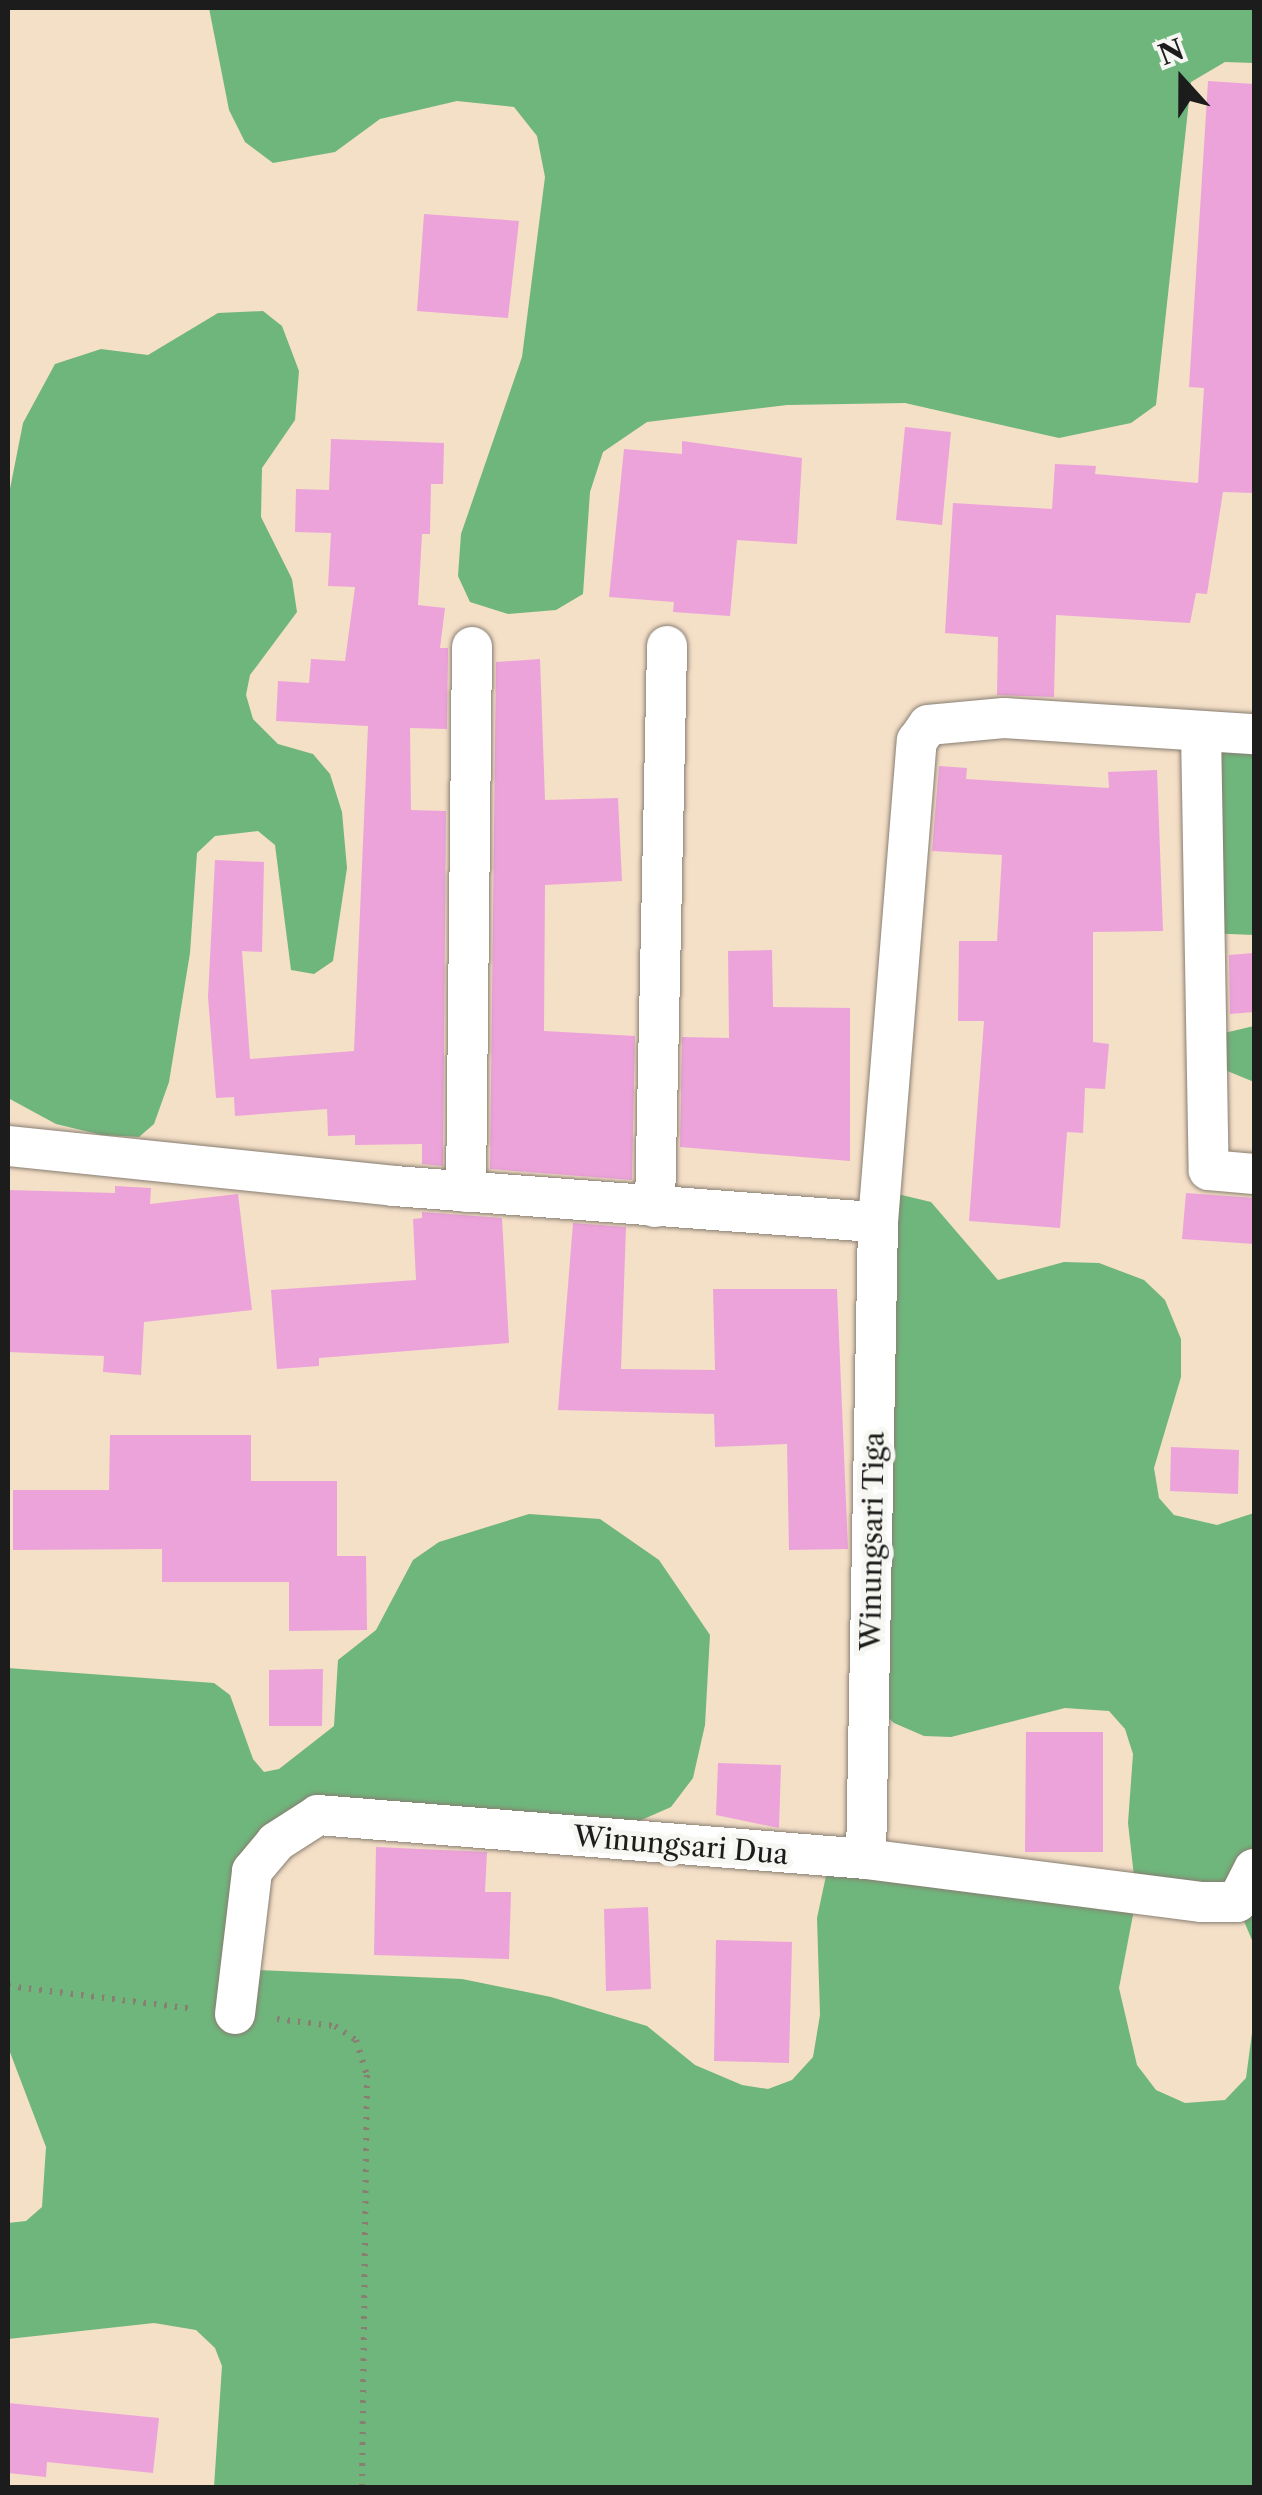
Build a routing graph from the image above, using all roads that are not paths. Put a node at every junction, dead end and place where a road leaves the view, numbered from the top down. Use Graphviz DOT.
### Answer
graph roads {
  1 [pos="667,646"];
  2 [pos="472,648"];
  3 [pos="1202,731"];
  4 [pos="1254,734"];
  5 [pos="8,1146"];
  6 [pos="1254,1174"];
  7 [pos="466,1192"];
  8 [pos="654,1207"];
  9 [pos="878,1222"];
  10 [pos="866,1859"];
  11 [pos="1254,1869"];
  12 [pos="235,2014"];
  1 -- 8 [label="street"];
  2 -- 7 [label="street"];
  3 -- 4 [label="street"];
  3 -- 6 [label="street"];
  3 -- 9 [label="street, Winungsari Tiga"];
  5 -- 7 [label="street"];
  7 -- 8 [label="street"];
  8 -- 9 [label="street"];
  9 -- 10 [label="street, Winungsari Tiga"];
  10 -- 11 [label="street, Winungsari Dua"];
  10 -- 12 [label="street, Winungsari Dua"];
}
